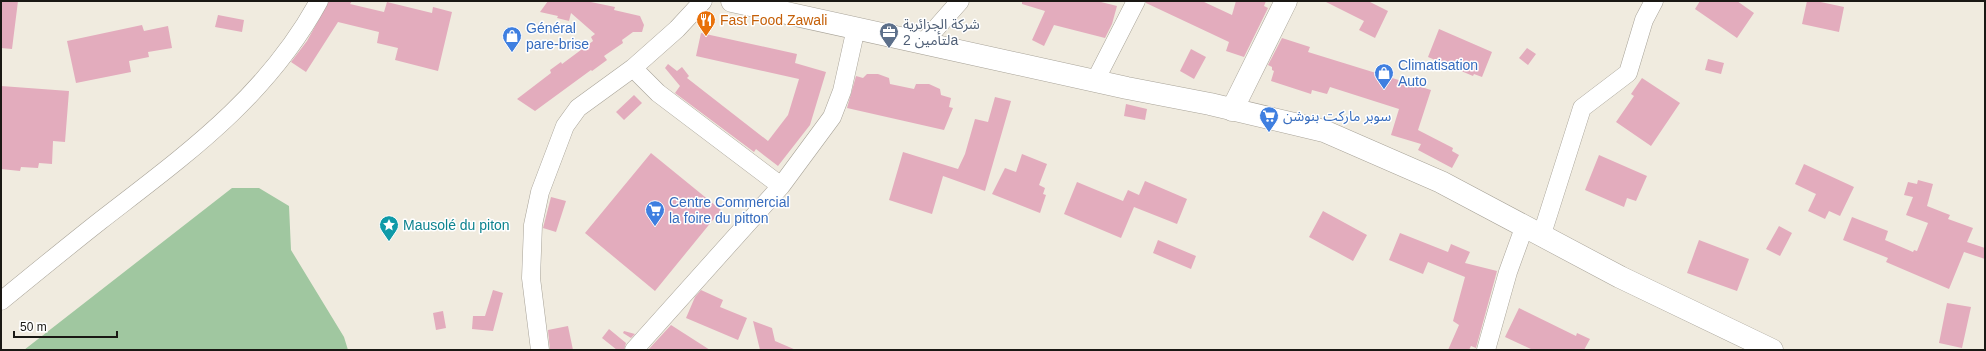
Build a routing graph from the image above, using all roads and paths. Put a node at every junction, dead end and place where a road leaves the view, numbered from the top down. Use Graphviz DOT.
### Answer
graph roads {
  1 [pos="319,1"];
  2 [pos="703,1"];
  3 [pos="732,1"];
  4 [pos="960,1"];
  5 [pos="1136,1"];
  6 [pos="1286,1"];
  7 [pos="1654,1"];
  8 [pos="856,28"];
  9 [pos="924,42"];
  10 [pos="633,68"];
  11 [pos="1095,81"];
  12 [pos="1232,110"];
  13 [pos="781,186"];
  14 [pos="1534,230"];
  15 [pos="1,302"];
  16 [pos="540,350"];
  17 [pos="634,350"];
  18 [pos="1486,350"];
  19 [pos="1772,350"];
  1 -- 15 [label="street"];
  2 -- 10 [label="street"];
  3 -- 8 [label="main road"];
  4 -- 9 [label="street"];
  5 -- 11 [label="street"];
  6 -- 12 [label="main road"];
  7 -- 14 [label="street"];
  8 -- 9 [label="main road"];
  8 -- 13 [label="street"];
  9 -- 11 [label="main road"];
  10 -- 13 [label="street"];
  10 -- 16 [label="street"];
  11 -- 12 [label="main road"];
  12 -- 14 [label="main road"];
  13 -- 17 [label="street"];
  14 -- 18 [label="street"];
  14 -- 19 [label="main road"];
}
